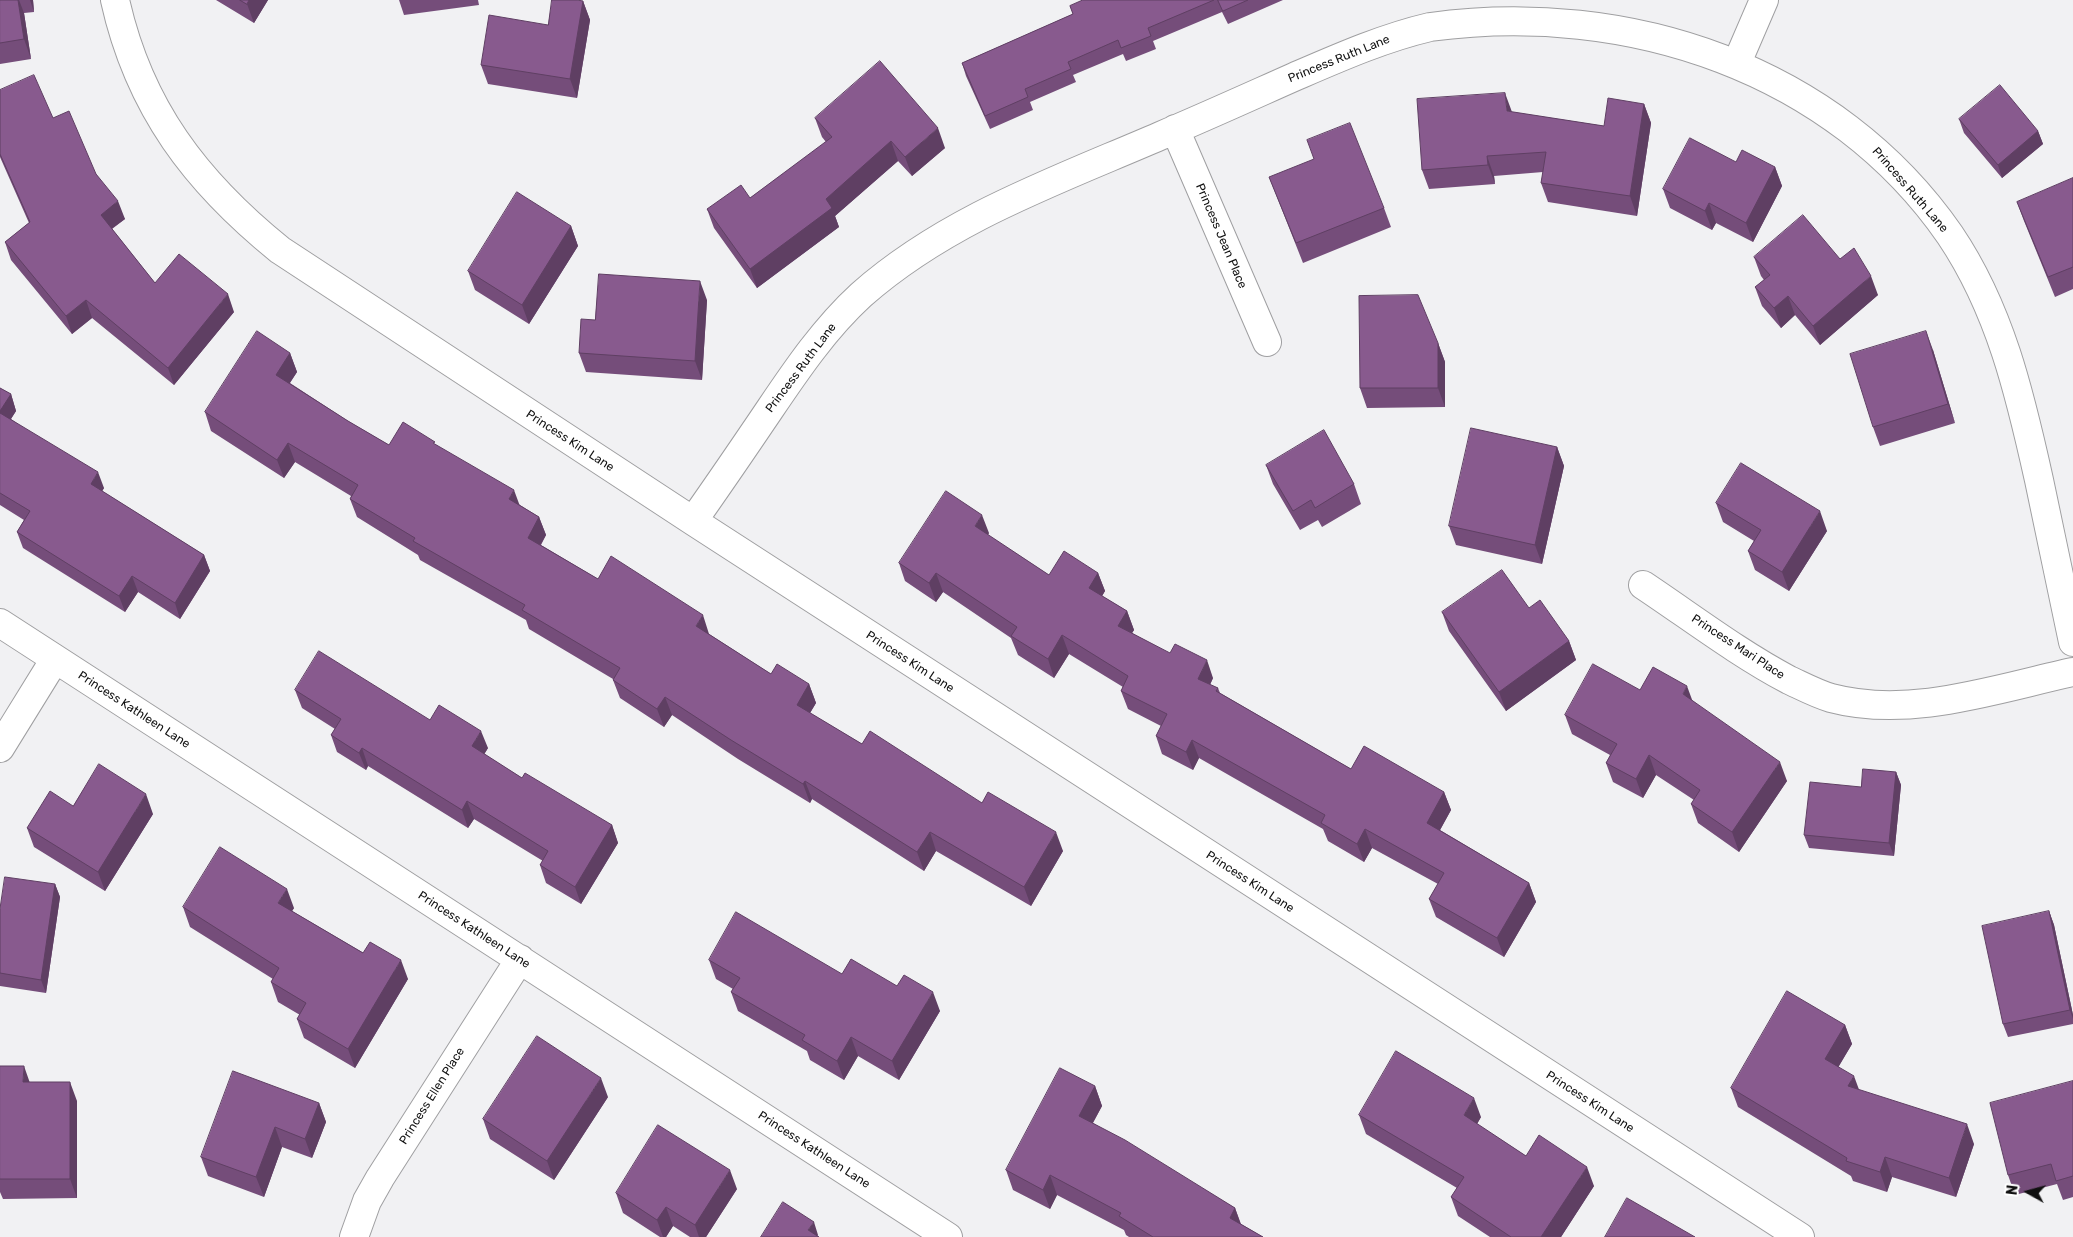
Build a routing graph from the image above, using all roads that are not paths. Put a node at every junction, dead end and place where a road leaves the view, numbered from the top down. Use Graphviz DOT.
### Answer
graph roads {
  1 [pos="114,0"];
  2 [pos="1764,0"];
  3 [pos="1739,58"];
  4 [pos="1175,130"];
  5 [pos="1267,342"];
  6 [pos="693,521"];
  7 [pos="1644,585"];
  8 [pos="0,623"];
  9 [pos="2073,642"];
  10 [pos="55,659"];
  11 [pos="2073,672"];
  12 [pos="0,748"];
  13 [pos="520,959"];
  14 [pos="354,1237"];
  15 [pos="948,1237"];
  16 [pos="1800,1237"];
  1 -- 6 [label="street, Princess Kim Lane"];
  2 -- 3 [label="street"];
  3 -- 4 [label="street, Princess Ruth Lane"];
  3 -- 9 [label="street, Princess Ruth Lane"];
  4 -- 5 [label="street, Princess Jean Place"];
  4 -- 6 [label="street, Princess Ruth Lane"];
  6 -- 16 [label="street, Princess Kim Lane"];
  7 -- 11 [label="street, Princess Mari Place"];
  8 -- 10 [label="street, Princess Kathleen Lane"];
  10 -- 12 [label="street"];
  10 -- 13 [label="street, Princess Kathleen Lane"];
  13 -- 14 [label="street, Princess Ellen Place"];
  13 -- 15 [label="street, Princess Kathleen Lane"];
}
